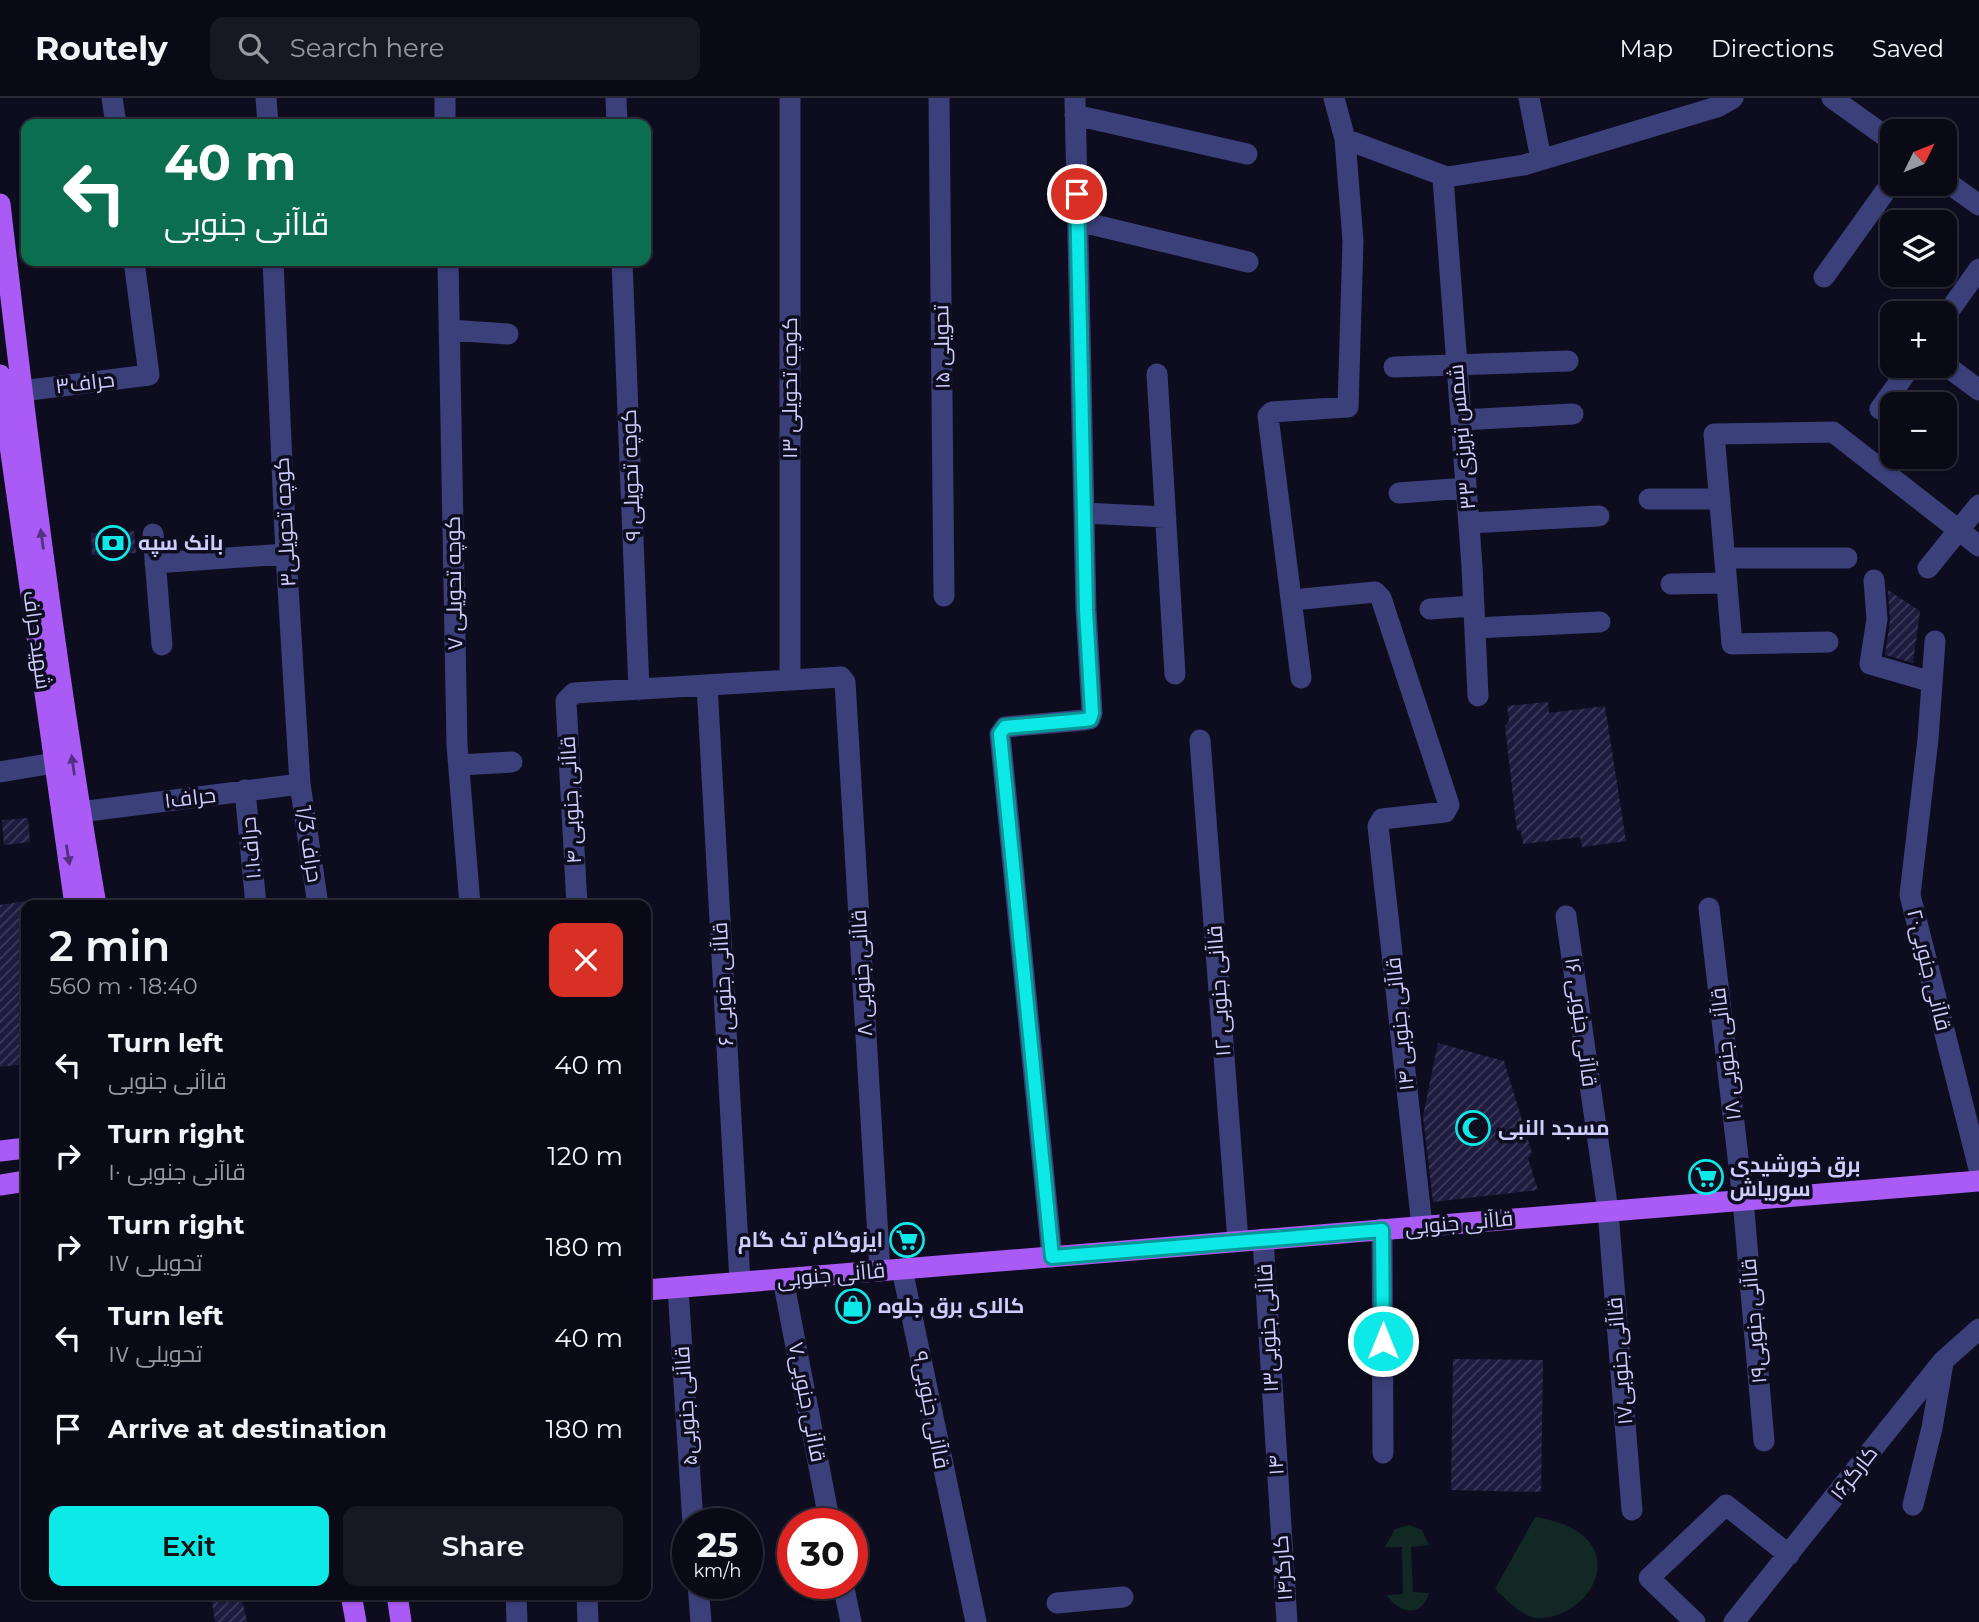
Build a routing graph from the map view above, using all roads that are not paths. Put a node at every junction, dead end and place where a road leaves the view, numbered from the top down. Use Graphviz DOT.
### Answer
graph roads {
  1 [pos="112,98"];
  2 [pos="267,98"];
  3 [pos="445,98"];
  4 [pos="616,98"];
  5 [pos="790,98"];
  6 [pos="939,98"];
  7 [pos="1334,98"];
  8 [pos="1529,98"];
  9 [pos="1733,98"];
  10 [pos="1832,98"];
  11 [pos="1075,106"];
  12 [pos="115,119"];
  13 [pos="268,119"];
  14 [pos="445,119"];
  15 [pos="617,119"];
  16 [pos="1880,133"];
  17 [pos="1345,139"];
  18 [pos="1247,153"];
  19 [pos="1541,159"];
  20 [pos="1443,178"];
  21 [pos="1957,189"];
  22 [pos="1882,196"];
  23 [pos="0,204"];
  24 [pos="1979,205"];
  25 [pos="1077,221"];
  26 [pos="1248,262"];
  27 [pos="135,266"];
  28 [pos="273,266"];
  29 [pos="448,266"];
  30 [pos="622,266"];
  31 [pos="1979,269"];
  32 [pos="1824,277"];
  33 [pos="1956,301"];
  34 [pos="449,330"];
  35 [pos="508,334"];
  36 [pos="1568,361"];
  37 [pos="1456,364"];
  38 [pos="1394,367"];
  39 [pos="1157,374"];
  40 [pos="1957,374"];
  41 [pos="0,375"];
  42 [pos="1979,390"];
  43 [pos="22,391"];
  44 [pos="1573,414"];
  45 [pos="1461,420"];
  46 [pos="1466,488"];
  47 [pos="1399,493"];
  48 [pos="1649,499"];
  49 [pos="1720,499"];
  50 [pos="1979,505"];
  51 [pos="1083,513"];
  52 [pos="1599,516"];
  53 [pos="1165,517"];
  54 [pos="1469,523"];
  55 [pos="1960,532"];
  56 [pos="153,534"];
  57 [pos="1979,546"];
  58 [pos="286,554"];
  59 [pos="1725,558"];
  60 [pos="1847,558"];
  61 [pos="155,563"];
  62 [pos="1928,568"];
  63 [pos="1874,580"];
  64 [pos="1727,583"];
  65 [pos="1671,584"];
  66 [pos="944,596"];
  67 [pos="1303,599"];
  68 [pos="1474,606"];
  69 [pos="1430,610"];
  70 [pos="1600,622"];
  71 [pos="1475,628"];
  72 [pos="1935,641"];
  73 [pos="1828,642"];
  74 [pos="162,645"];
  75 [pos="1175,674"];
  76 [pos="1301,678"];
  77 [pos="790,679"];
  78 [pos="1932,682"];
  79 [pos="707,685"];
  80 [pos="639,690"];
  81 [pos="1478,696"];
  82 [pos="1200,740"];
  83 [pos="512,762"];
  84 [pos="54,763"];
  85 [pos="459,765"];
  86 [pos="0,772"];
  87 [pos="300,784"];
  88 [pos="245,790"];
  89 [pos="80,812"];
  90 [pos="74,900"];
  91 [pos="95,900"];
  92 [pos="256,900"];
  93 [pos="317,900"];
  94 [pos="470,900"];
  95 [pos="578,900"];
  96 [pos="1709,908"];
  97 [pos="1566,916"];
  98 [pos="21,1149"];
  99 [pos="0,1151"];
  100 [pos="1979,1169"];
  101 [pos="1979,1181"];
  102 [pos="21,1182"];
  103 [pos="0,1185"];
  104 [pos="1743,1200"];
  105 [pos="1608,1211"];
  106 [pos="1422,1226"];
  107 [pos="1382,1230"];
  108 [pos="1263,1239"];
  109 [pos="1238,1241"];
  110 [pos="1052,1257"];
  111 [pos="902,1269"];
  112 [pos="880,1271"];
  113 [pos="783,1279"];
  114 [pos="740,1282"];
  115 [pos="678,1288"];
  116 [pos="651,1290"];
  117 [pos="1979,1329"];
  118 [pos="1943,1361"];
  119 [pos="1273,1416"];
  120 [pos="1764,1441"];
  121 [pos="1383,1453"];
  122 [pos="1913,1505"];
  123 [pos="692,1508"];
  124 [pos="827,1508"];
  125 [pos="1632,1510"];
  126 [pos="1280,1515"];
  127 [pos="1789,1555"];
  128 [pos="1123,1597"];
  129 [pos="699,1599"];
  130 [pos="846,1599"];
  131 [pos="352,1600"];
  132 [pos="398,1600"];
  133 [pos="516,1600"];
  134 [pos="587,1600"];
  135 [pos="1057,1603"];
  136 [pos="356,1622"];
  137 [pos="401,1622"];
  138 [pos="517,1622"];
  139 [pos="588,1622"];
  140 [pos="701,1622"];
  141 [pos="851,1622"];
  142 [pos="976,1622"];
  143 [pos="1287,1622"];
  144 [pos="1695,1622"];
  145 [pos="1734,1622"];
  1 -- 12 [label="street"];
  2 -- 13 [label="street"];
  3 -- 14 [label="street"];
  4 -- 15 [label="street"];
  5 -- 77 [label="street, کوچه تحویلی ۱۳"];
  6 -- 66 [label="street, تحویلی ۱۵"];
  7 -- 17 [label="street"];
  8 -- 19 [label="street"];
  9 -- 19 [label="street"];
  10 -- 16 [label="street"];
  11 -- 18 [label="street"];
  11 -- 25 [label="street"];
  17 -- 20 [label="street"];
  17 -- 76 [label="street"];
  19 -- 20 [label="street"];
  20 -- 37 [label="street, شمس تبریزی ۳۳"];
  21 -- 24 [label="street"];
  22 -- 32 [label="street"];
  23 -- 43 [label="main road"];
  25 -- 26 [label="street"];
  25 -- 51 [label="street"];
  27 -- 43 [label="street, ۳حراف"];
  28 -- 58 [label="street, کوچه تحویلی۳"];
  29 -- 34 [label="street, کوچه تحویلی ۷"];
  30 -- 80 [label="street, کوچه تحویلی ۹"];
  31 -- 33 [label="street"];
  34 -- 35 [label="street"];
  34 -- 85 [label="street, کوچه تحویلی ۷"];
  36 -- 37 [label="street"];
  37 -- 38 [label="street"];
  37 -- 45 [label="street, شمس تبریزی ۳۳"];
  39 -- 53 [label="street"];
  40 -- 42 [label="street"];
  41 -- 84 [label="main road, شهید حراف"];
  89 -- 43 [label="main road, one-way"];
  44 -- 45 [label="street"];
  45 -- 46 [label="street, شمس تبریزی ۳۳"];
  46 -- 47 [label="street"];
  46 -- 54 [label="street, شمس تبریزی ۳۳"];
  48 -- 49 [label="street"];
  49 -- 55 [label="street"];
  49 -- 59 [label="street"];
  50 -- 55 [label="street"];
  51 -- 53 [label="street"];
  51 -- 110 [label="street"];
  52 -- 54 [label="street"];
  53 -- 75 [label="street"];
  54 -- 68 [label="street, شمس تبریزی ۳۳"];
  55 -- 57 [label="street"];
  55 -- 62 [label="street"];
  56 -- 61 [label="street"];
  58 -- 61 [label="street"];
  58 -- 87 [label="street, کوچه تحویلی۳"];
  59 -- 60 [label="street"];
  59 -- 64 [label="street"];
  61 -- 74 [label="street"];
  63 -- 78 [label="street"];
  64 -- 65 [label="street"];
  64 -- 73 [label="street"];
  67 -- 106 [label="street, قاآنی جنوبی ۱۴"];
  68 -- 69 [label="street"];
  68 -- 71 [label="street, شمس تبریزی ۳۳"];
  70 -- 71 [label="street"];
  71 -- 81 [label="street, شمس تبریزی ۳۳"];
  72 -- 78 [label="street, ۲۰قاآنی جنوبی"];
  77 -- 79 [label="street"];
  77 -- 112 [label="street, قاآنی جنوبی ۸"];
  78 -- 100 [label="street, ۲۰قاآنی جنوبی"];
  79 -- 80 [label="street"];
  79 -- 114 [label="street, قاآنی جنوبی ۶"];
  80 -- 95 [label="street, قاآنی جنوبی ۴"];
  82 -- 109 [label="street, قاآنی جنوبی ۱۲"];
  83 -- 85 [label="street"];
  84 -- 86 [label="street"];
  84 -- 90 [label="main road, شهید حراف, one-way"];
  85 -- 94 [label="street, کوچه تحویلی ۷"];
  87 -- 88 [label="street, حراف۱"];
  87 -- 93 [label="street, 1/3 حراف"];
  88 -- 89 [label="street, حراف۱"];
  88 -- 92 [label="street, حراف۱.۱"];
  89 -- 91 [label="main road"];
  96 -- 104 [label="street, قاآنی جنوبی ۱۸"];
  97 -- 105 [label="street, قاآنی جنوبی ۱۶"];
  98 -- 99 [label="main road"];
  101 -- 104 [label="main road, قاآنی جنوبی"];
  102 -- 103 [label="main road"];
  104 -- 105 [label="main road, قاآنی جنوبی"];
  104 -- 120 [label="street, قاآنی جنوبی۱۹"];
  105 -- 106 [label="main road, قاآنی جنوبی"];
  105 -- 125 [label="street, قاآنی جنوبی۱۷"];
  106 -- 107 [label="main road, قاآنی جنوبی"];
  107 -- 108 [label="main road, قاآنی جنوبی"];
  107 -- 121 [label="street"];
  108 -- 109 [label="main road, قاآنی جنوبی"];
  108 -- 119 [label="street, قاآنی جنوبی۱۳"];
  109 -- 110 [label="main road, قاآنی جنوبی"];
  110 -- 111 [label="main road, قاآنی جنوبی"];
  111 -- 112 [label="main road, قاآنی جنوبی"];
  111 -- 142 [label="street, قاآنی جنوبی۹"];
  112 -- 113 [label="main road, قاآنی جنوبی"];
  113 -- 114 [label="main road, قاآنی جنوبی"];
  113 -- 124 [label="street, قاآنی جنوبی۷"];
  114 -- 115 [label="main road, قاآنی جنوبی"];
  115 -- 116 [label="main road, قاآنی جنوبی"];
  115 -- 123 [label="street, قاآنی جنوبی۵"];
  117 -- 118 [label="street, کارگر۱۶"];
  118 -- 122 [label="street"];
  118 -- 127 [label="street, کارگر۱۶"];
  119 -- 126 [label="street, ۱۴"];
  126 -- 143 [label="street, کارگر۱۴"];
  127 -- 144 [label="street"];
  127 -- 145 [label="street, کارگر۱۶"];
  128 -- 135 [label="street"];
  129 -- 140 [label="street"];
  130 -- 141 [label="street"];
  131 -- 136 [label="main road"];
  132 -- 137 [label="main road"];
  133 -- 138 [label="street"];
  134 -- 139 [label="street"];
}
